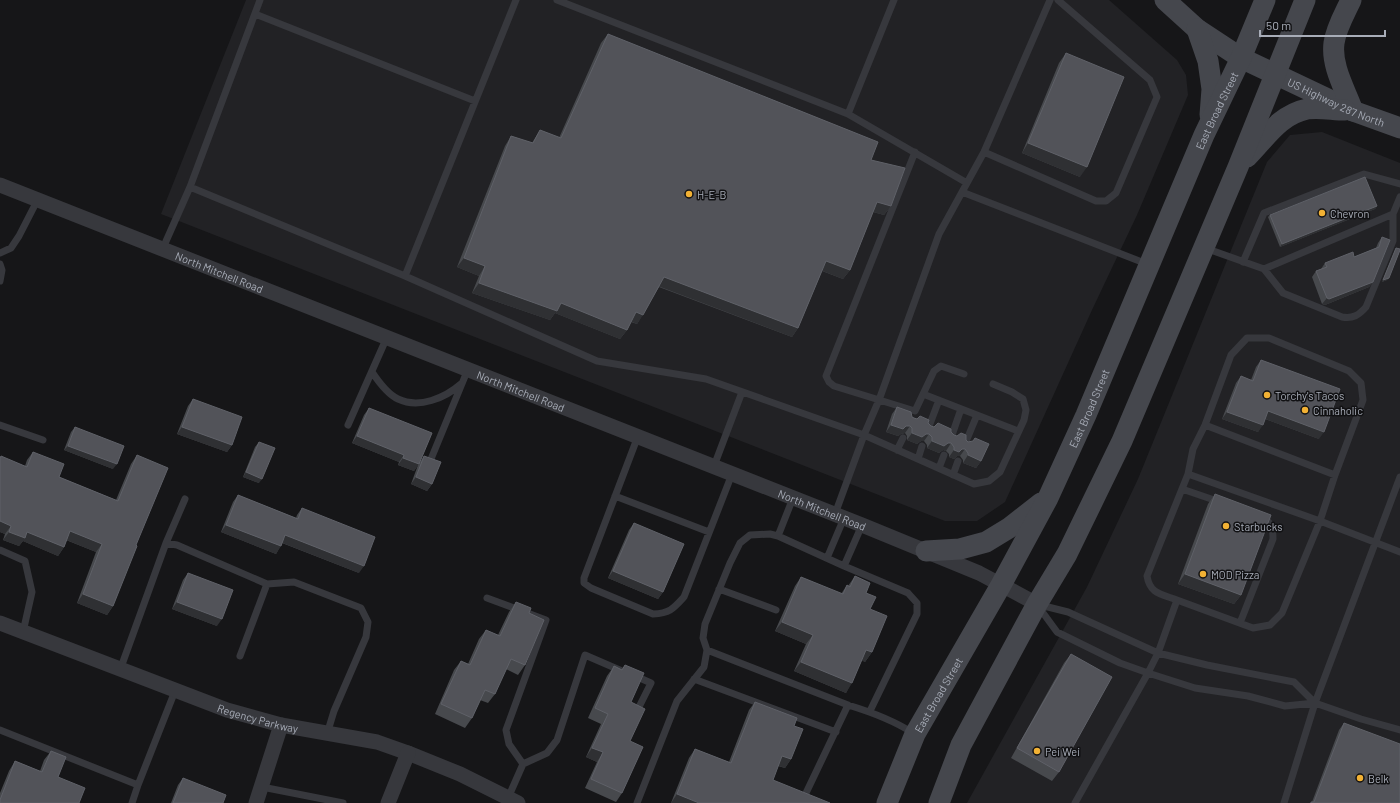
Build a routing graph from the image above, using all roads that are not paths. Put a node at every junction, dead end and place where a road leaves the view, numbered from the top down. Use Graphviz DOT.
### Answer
graph roads {
  1 [pos="260,0"];
  2 [pos="516,0"];
  3 [pos="557,0"];
  4 [pos="894,0"];
  5 [pos="1050,0"];
  6 [pos="1058,0"];
  7 [pos="1165,0"];
  8 [pos="1265,0"];
  9 [pos="1305,0"];
  10 [pos="1351,0"];
  11 [pos="254,14"];
  12 [pos="1197,30"];
  13 [pos="1241,58"];
  14 [pos="1275,73"];
  15 [pos="475,101"];
  16 [pos="1353,110"];
  17 [pos="848,114"];
  18 [pos="1209,125"];
  19 [pos="1400,128"];
  20 [pos="915,152"];
  21 [pos="984,152"];
  22 [pos="1238,167"];
  23 [pos="967,183"];
  24 [pos="1400,184"];
  25 [pos="0,185"];
  26 [pos="190,186"];
  27 [pos="962,192"];
  28 [pos="1400,197"];
  29 [pos="38,199"];
  30 [pos="1393,214"];
  31 [pos="163,248"];
  32 [pos="1203,248"];
  33 [pos="0,253"];
  34 [pos="1242,262"];
  35 [pos="0,264"];
  36 [pos="1149,265"];
  37 [pos="1264,269"];
  38 [pos="405,276"];
  39 [pos="0,281"];
  40 [pos="387,337"];
  41 [pos="468,369"];
  42 [pos="372,372"];
  43 [pos="964,374"];
  44 [pos="462,384"];
  45 [pos="994,384"];
  46 [pos="742,392"];
  47 [pos="923,394"];
  48 [pos="879,400"];
  49 [pos="939,400"];
  50 [pos="961,409"];
  51 [pos="977,415"];
  52 [pos="0,425"];
  53 [pos="348,425"];
  54 [pos="1205,425"];
  55 [pos="928,429"];
  56 [pos="1018,431"];
  57 [pos="864,435"];
  58 [pos="638,436"];
  59 [pos="903,438"];
  60 [pos="950,438"];
  61 [pos="43,440"];
  62 [pos="965,444"];
  63 [pos="922,446"];
  64 [pos="897,450"];
  65 [pos="944,455"];
  66 [pos="432,459"];
  67 [pos="918,459"];
  68 [pos="958,461"];
  69 [pos="714,466"];
  70 [pos="939,468"];
  71 [pos="732,474"];
  72 [pos="1188,474"];
  73 [pos="953,475"];
  74 [pos="1335,475"];
  75 [pos="1400,477"];
  76 [pos="1182,489"];
  77 [pos="615,496"];
  78 [pos="793,498"];
  79 [pos="1048,498"];
  80 [pos="185,499"];
  81 [pos="1224,504"];
  82 [pos="1252,514"];
  83 [pos="840,516"];
  84 [pos="1320,521"];
  85 [pos="862,525"];
  86 [pos="709,532"];
  87 [pos="778,536"];
  88 [pos="166,543"];
  89 [pos="1374,543"];
  90 [pos="0,550"];
  91 [pos="926,551"];
  92 [pos="1400,552"];
  93 [pos="827,558"];
  94 [pos="844,566"];
  95 [pos="267,584"];
  96 [pos="1001,584"];
  97 [pos="719,589"];
  98 [pos="487,598"];
  99 [pos="1177,600"];
  100 [pos="1037,604"];
  101 [pos="776,610"];
  102 [pos="0,623"];
  103 [pos="1240,623"];
  104 [pos="23,632"];
  105 [pos="707,650"];
  106 [pos="1158,653"];
  107 [pos="240,656"];
  108 [pos="120,670"];
  109 [pos="1148,673"];
  110 [pos="694,679"];
  111 [pos="175,691"];
  112 [pos="1315,703"];
  113 [pos="848,705"];
  114 [pos="640,706"];
  115 [pos="870,712"];
  116 [pos="281,725"];
  117 [pos="0,730"];
  118 [pos="1400,730"];
  119 [pos="836,732"];
  120 [pos="327,734"];
  121 [pos="914,734"];
  122 [pos="408,753"];
  123 [pos="523,764"];
  124 [pos="138,785"];
  125 [pos="262,787"];
  126 [pos="806,793"];
  127 [pos="512,801"];
  128 [pos="132,803"];
  129 [pos="256,803"];
  130 [pos="343,803"];
  131 [pos="388,803"];
  132 [pos="637,803"];
  133 [pos="887,803"];
  134 [pos="939,803"];
  135 [pos="1075,803"];
  136 [pos="1284,803"];
  1 -- 11 [label="lane"];
  2 -- 15 [label="lane"];
  3 -- 17 [label="lane"];
  4 -- 17 [label="lane"];
  5 -- 21 [label="lane"];
  6 -- 21 [label="lane"];
  7 -- 12 [label="main road, US Highway 287 North"];
  8 -- 13 [label="main road, East Broad Street"];
  9 -- 14 [label="main road"];
  10 -- 16 [label="main road"];
  11 -- 15 [label="lane"];
  11 -- 26 [label="lane"];
  12 -- 13 [label="main road, US Highway 287 North"];
  12 -- 18 [label="main road"];
  13 -- 14 [label="main road, US Highway 287 North"];
  13 -- 18 [label="main road, East Broad Street"];
  14 -- 16 [label="main road, US Highway 287 North"];
  14 -- 22 [label="main road"];
  15 -- 38 [label="lane"];
  16 -- 19 [label="main road, US Highway 287 North"];
  16 -- 22 [label="main road"];
  17 -- 20 [label="lane"];
  18 -- 36 [label="main road, East Broad Street"];
  20 -- 23 [label="lane"];
  20 -- 48 [label="lane"];
  21 -- 23 [label="lane"];
  22 -- 32 [label="main road"];
  23 -- 27 [label="lane"];
  24 -- 34 [label="lane"];
  25 -- 29 [label="street, North Mitchell Road"];
  26 -- 31 [label="lane"];
  26 -- 38 [label="lane"];
  27 -- 36 [label="lane"];
  27 -- 48 [label="lane"];
  28 -- 30 [label="lane"];
  29 -- 31 [label="street, North Mitchell Road"];
  29 -- 33 [label="lane"];
  30 -- 37 [label="lane"];
  30 -- 37 [label="lane"];
  31 -- 40 [label="street, North Mitchell Road"];
  32 -- 34 [label="lane"];
  32 -- 100 [label="main road"];
  34 -- 37 [label="lane"];
  35 -- 39 [label="lane"];
  36 -- 79 [label="main road, East Broad Street"];
  38 -- 46 [label="lane"];
  40 -- 41 [label="street, North Mitchell Road"];
  40 -- 42 [label="lane"];
  41 -- 44 [label="lane"];
  41 -- 58 [label="street, North Mitchell Road"];
  42 -- 44 [label="lane"];
  42 -- 53 [label="lane"];
  43 -- 47 [label="lane"];
  44 -- 66 [label="lane"];
  45 -- 56 [label="lane"];
  46 -- 57 [label="lane"];
  46 -- 69 [label="lane"];
  47 -- 48 [label="lane"];
  47 -- 49 [label="lane"];
  48 -- 57 [label="lane"];
  49 -- 50 [label="lane"];
  49 -- 55 [label="lane"];
  50 -- 51 [label="lane"];
  50 -- 60 [label="lane"];
  51 -- 56 [label="lane"];
  51 -- 62 [label="lane"];
  52 -- 61 [label="lane"];
  54 -- 72 [label="lane"];
  54 -- 74 [label="lane"];
  54 -- 74 [label="lane"];
  56 -- 73 [label="lane"];
  57 -- 64 [label="lane"];
  57 -- 83 [label="lane"];
  58 -- 69 [label="street, North Mitchell Road"];
  58 -- 77 [label="lane"];
  59 -- 64 [label="lane"];
  63 -- 67 [label="lane"];
  64 -- 67 [label="lane"];
  65 -- 70 [label="lane"];
  67 -- 70 [label="lane"];
  68 -- 73 [label="lane"];
  69 -- 71 [label="street, North Mitchell Road"];
  70 -- 73 [label="lane"];
  71 -- 78 [label="street, North Mitchell Road"];
  71 -- 86 [label="lane"];
  72 -- 76 [label="lane"];
  72 -- 84 [label="lane"];
  74 -- 84 [label="lane"];
  75 -- 89 [label="lane"];
  76 -- 81 [label="lane"];
  76 -- 99 [label="lane"];
  77 -- 86 [label="lane"];
  77 -- 86 [label="lane"];
  78 -- 83 [label="street, North Mitchell Road"];
  78 -- 87 [label="lane"];
  79 -- 91 [label="main road"];
  79 -- 96 [label="main road, East Broad Street"];
  80 -- 88 [label="lane"];
  82 -- 103 [label="lane"];
  83 -- 85 [label="street, North Mitchell Road"];
  83 -- 93 [label="lane"];
  84 -- 89 [label="lane"];
  84 -- 103 [label="lane"];
  85 -- 91 [label="street, North Mitchell Road"];
  85 -- 94 [label="lane"];
  87 -- 93 [label="lane"];
  87 -- 97 [label="lane"];
  88 -- 95 [label="lane"];
  88 -- 108 [label="lane"];
  89 -- 92 [label="lane"];
  89 -- 112 [label="lane"];
  90 -- 104 [label="lane"];
  91 -- 96 [label="street, North Mitchell Road"];
  93 -- 94 [label="lane"];
  94 -- 115 [label="lane"];
  95 -- 107 [label="lane"];
  95 -- 120 [label="lane"];
  96 -- 100 [label="street, North Mitchell Road"];
  96 -- 121 [label="main road, East Broad Street"];
  97 -- 101 [label="lane"];
  97 -- 105 [label="lane"];
  98 -- 123 [label="lane"];
  99 -- 103 [label="lane"];
  99 -- 106 [label="lane"];
  100 -- 106 [label="lane"];
  100 -- 109 [label="lane"];
  100 -- 134 [label="main road"];
  102 -- 104 [label="street, Regency Parkway"];
  104 -- 108 [label="street, Regency Parkway"];
  105 -- 110 [label="lane"];
  105 -- 113 [label="lane"];
  106 -- 109 [label="lane"];
  106 -- 112 [label="lane"];
  108 -- 111 [label="street, Regency Parkway"];
  109 -- 112 [label="lane"];
  109 -- 135 [label="lane"];
  110 -- 119 [label="lane"];
  110 -- 132 [label="lane"];
  111 -- 116 [label="street, Regency Parkway"];
  111 -- 124 [label="lane"];
  112 -- 118 [label="lane"];
  112 -- 136 [label="lane"];
  113 -- 115 [label="lane"];
  113 -- 119 [label="lane"];
  114 -- 123 [label="lane"];
  115 -- 121 [label="lane"];
  116 -- 120 [label="street, Regency Parkway"];
  116 -- 125 [label="street"];
  117 -- 124 [label="lane"];
  119 -- 126 [label="lane"];
  120 -- 122 [label="street, Regency Parkway"];
  121 -- 133 [label="main road, East Broad Street"];
  122 -- 127 [label="street, Regency Parkway"];
  122 -- 131 [label="street"];
  123 -- 127 [label="lane"];
  124 -- 128 [label="lane"];
  125 -- 129 [label="street"];
  125 -- 130 [label="lane"];
}
